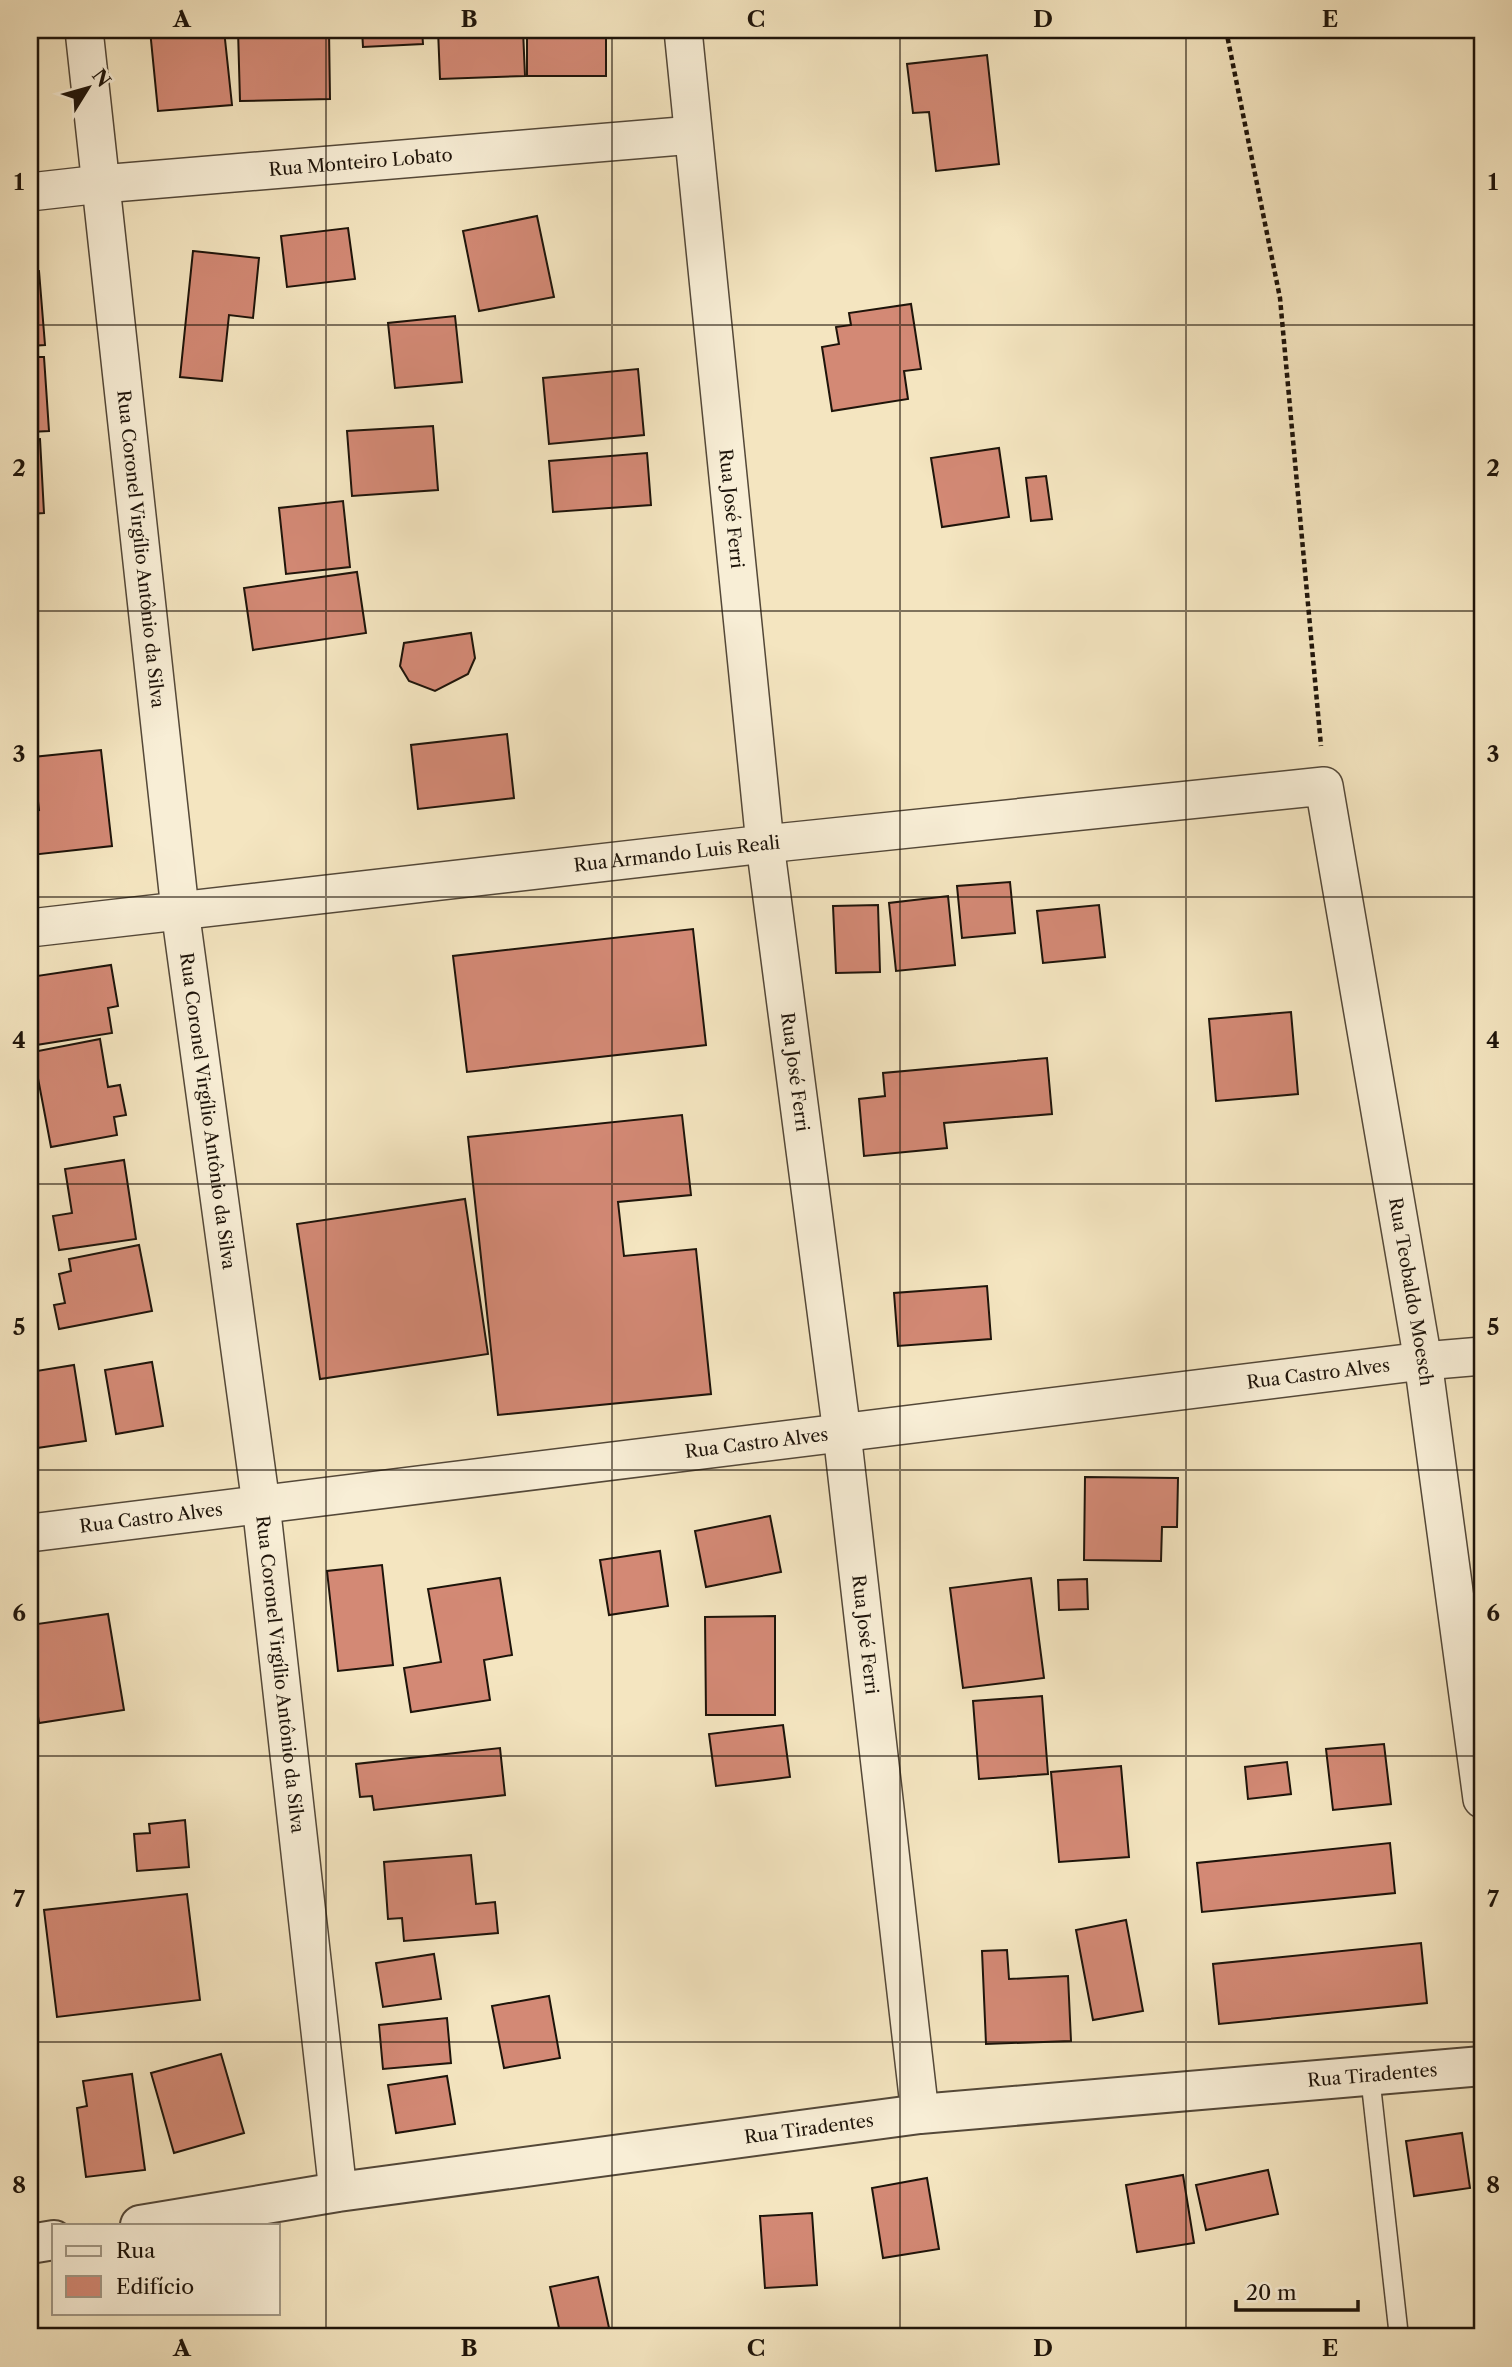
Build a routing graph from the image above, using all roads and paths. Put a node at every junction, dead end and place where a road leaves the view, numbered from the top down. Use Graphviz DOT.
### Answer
graph roads {
  1 [pos="84,30"];
  2 [pos="683,30"];
  3 [pos="1226,30"];
  4 [pos="694,135"];
  5 [pos="100,184"];
  6 [pos="30,192"];
  7 [pos="1324,786"];
  8 [pos="765,844"];
  9 [pos="180,910"];
  10 [pos="30,928"];
  11 [pos="1482,1356"];
  12 [pos="1423,1361"];
  13 [pos="842,1433"];
  14 [pos="261,1504"];
  15 [pos="30,1533"];
  16 [pos="1482,1799"];
  17 [pos="1482,2066"];
  18 [pos="1370,2076"];
  19 [pos="920,2115"];
  20 [pos="338,2192"];
  21 [pos="146,2224"];
  22 [pos="52,2239"];
  23 [pos="30,2244"];
  24 [pos="1399,2337"];
  1 -- 5 [label="street, Rua Coronel Virgílio Antônio da Silva"];
  2 -- 4 [label="street, Rua José Ferri"];
  3 -- 7 [label="path"];
  4 -- 5 [label="street, Rua Monteiro Lobato"];
  4 -- 8 [label="street, Rua José Ferri"];
  5 -- 6 [label="street, Rua Monteiro Lobato"];
  5 -- 9 [label="street, Rua Coronel Virgílio Antônio da Silva"];
  7 -- 8 [label="street, Rua Armando Luis Reali"];
  7 -- 12 [label="street, Rua Teobaldo Moesch"];
  8 -- 9 [label="street, Rua Armando Luis Reali"];
  8 -- 13 [label="street, Rua José Ferri"];
  9 -- 10 [label="street, Rua Armando Luis Reali"];
  9 -- 14 [label="street, Rua Coronel Virgílio Antônio da Silva"];
  11 -- 12 [label="street, Rua Castro Alves"];
  12 -- 13 [label="street, Rua Castro Alves"];
  12 -- 16 [label="street, Rua Teobaldo Moesch"];
  13 -- 14 [label="street, Rua Castro Alves"];
  13 -- 19 [label="street, Rua José Ferri"];
  14 -- 15 [label="street, Rua Castro Alves"];
  14 -- 20 [label="street, Rua Coronel Virgílio Antônio da Silva"];
  17 -- 18 [label="street, Rua Tiradentes"];
  18 -- 19 [label="street, Rua Tiradentes"];
  18 -- 24 [label="lane"];
  19 -- 20 [label="street, Rua Tiradentes"];
  20 -- 21 [label="street, Rua Tiradentes"];
  22 -- 23 [label="street"];
}
